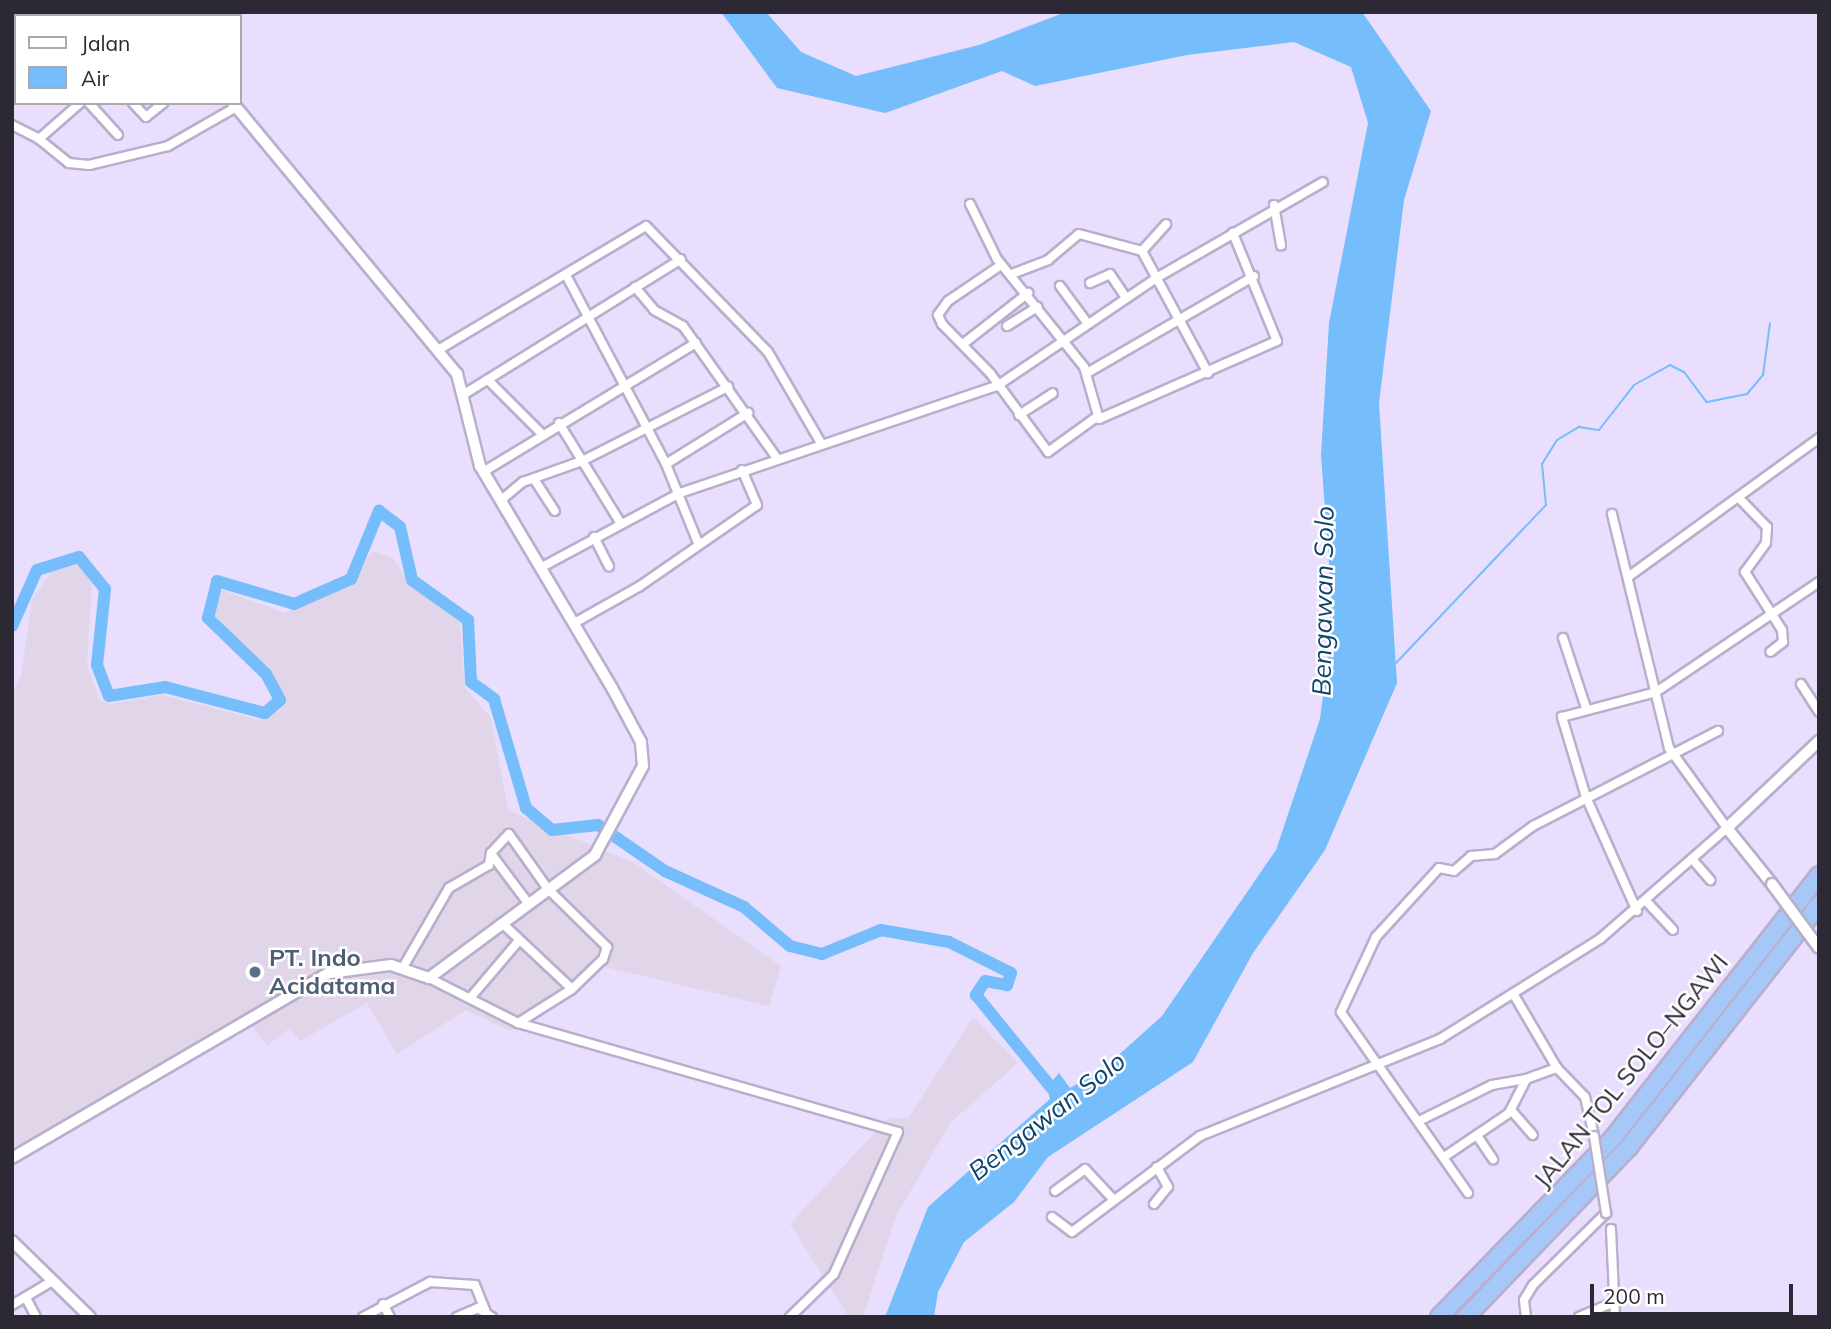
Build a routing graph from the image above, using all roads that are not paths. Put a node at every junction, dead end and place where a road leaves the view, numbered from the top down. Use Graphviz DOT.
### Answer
graph roads {
  1 [pos="78,105"];
  2 [pos="91,105"];
  3 [pos="135,105"];
  4 [pos="161,105"];
  5 [pos="235,105"];
  6 [pos="12,125"];
  7 [pos="118,135"];
  8 [pos="39,139"];
  9 [pos="1323,182"];
  10 [pos="970,204"];
  11 [pos="1274,205"];
  12 [pos="1166,225"];
  13 [pos="1233,233"];
  14 [pos="1280,245"];
  15 [pos="1142,251"];
  16 [pos="681,259"];
  17 [pos="1001,265"];
  18 [pos="1012,274"];
  19 [pos="566,275"];
  20 [pos="1254,276"];
  21 [pos="1158,277"];
  22 [pos="1090,283"];
  23 [pos="1060,286"];
  24 [pos="635,287"];
  25 [pos="1028,293"];
  26 [pos="1126,298"];
  27 [pos="1038,306"];
  28 [pos="588,315"];
  29 [pos="1181,320"];
  30 [pos="1088,324"];
  31 [pos="1007,326"];
  32 [pos="1063,341"];
  33 [pos="696,343"];
  34 [pos="962,344"];
  35 [pos="438,350"];
  36 [pos="1087,373"];
  37 [pos="1208,373"];
  38 [pos="488,380"];
  39 [pos="624,386"];
  40 [pos="997,386"];
  41 [pos="729,387"];
  42 [pos="466,393"];
  43 [pos="1054,393"];
  44 [pos="748,413"];
  45 [pos="1019,415"];
  46 [pos="1098,416"];
  47 [pos="559,423"];
  48 [pos="646,426"];
  49 [pos="542,433"];
  50 [pos="1819,438"];
  51 [pos="821,443"];
  52 [pos="776,457"];
  53 [pos="582,461"];
  54 [pos="666,464"];
  55 [pos="742,470"];
  56 [pos="483,472"];
  57 [pos="534,479"];
  58 [pos="680,493"];
  59 [pos="1739,498"];
  60 [pos="500,501"];
  61 [pos="555,511"];
  62 [pos="1612,514"];
  63 [pos="620,522"];
  64 [pos="594,537"];
  65 [pos="698,543"];
  66 [pos="542,566"];
  67 [pos="609,566"];
  68 [pos="1628,577"];
  69 [pos="1819,582"];
  70 [pos="1773,613"];
  71 [pos="576,622"];
  72 [pos="1563,638"];
  73 [pos="1770,652"];
  74 [pos="1801,684"];
  75 [pos="1656,692"];
  76 [pos="1586,708"];
  77 [pos="1819,712"];
  78 [pos="1718,731"];
  79 [pos="1819,741"];
  80 [pos="1674,757"];
  81 [pos="1586,797"];
  82 [pos="1727,828"];
  83 [pos="491,853"];
  84 [pos="1692,859"];
  85 [pos="1819,875"];
  86 [pos="1710,880"];
  87 [pos="548,888"];
  88 [pos="1647,902"];
  89 [pos="528,903"];
  90 [pos="1819,905"];
  91 [pos="1637,911"];
  92 [pos="502,923"];
  93 [pos="1673,930"];
  94 [pos="517,943"];
  95 [pos="1819,948"];
  96 [pos="402,968"];
  97 [pos="429,978"];
  98 [pos="572,989"];
  99 [pos="1514,995"];
  100 [pos="471,997"];
  101 [pos="518,1023"];
  102 [pos="1377,1064"];
  103 [pos="1557,1068"];
  104 [pos="1526,1079"];
  105 [pos="1511,1110"];
  106 [pos="1419,1121"];
  107 [pos="1532,1135"];
  108 [pos="1478,1137"];
  109 [pos="1447,1155"];
  110 [pos="12,1158"];
  111 [pos="1493,1159"];
  112 [pos="1157,1167"];
  113 [pos="1055,1191"];
  114 [pos="1468,1193"];
  115 [pos="1114,1200"];
  116 [pos="1154,1204"];
  117 [pos="1052,1217"];
  118 [pos="1611,1229"];
  119 [pos="12,1241"];
  120 [pos="49,1283"];
  121 [pos="26,1298"];
  122 [pos="1614,1302"];
  123 [pos="383,1304"];
  124 [pos="12,1306"];
  125 [pos="488,1313"];
  126 [pos="36,1317"];
  127 [pos="90,1317"];
  128 [pos="363,1317"];
  129 [pos="390,1317"];
  130 [pos="457,1317"];
  131 [pos="790,1317"];
  132 [pos="1439,1317"];
  133 [pos="1466,1317"];
  134 [pos="1526,1317"];
  135 [pos="1579,1317"];
  136 [pos="1615,1317"];
  1 -- 8 [label="street"];
  2 -- 7 [label="street"];
  3 -- 4 [label="street"];
  5 -- 8 [label="street"];
  5 -- 35 [label="street"];
  6 -- 8 [label="street"];
  9 -- 11 [label="street"];
  10 -- 17 [label="street"];
  11 -- 13 [label="street"];
  11 -- 14 [label="street"];
  12 -- 15 [label="street"];
  13 -- 20 [label="street"];
  13 -- 21 [label="street"];
  15 -- 18 [label="street"];
  15 -- 21 [label="street"];
  16 -- 19 [label="street"];
  16 -- 24 [label="street"];
  16 -- 51 [label="street"];
  17 -- 18 [label="street"];
  17 -- 34 [label="street"];
  18 -- 25 [label="street"];
  19 -- 28 [label="street"];
  19 -- 35 [label="street"];
  20 -- 29 [label="street"];
  20 -- 37 [label="street"];
  21 -- 26 [label="street"];
  21 -- 29 [label="street"];
  22 -- 26 [label="street"];
  23 -- 30 [label="street"];
  24 -- 28 [label="street"];
  24 -- 33 [label="street"];
  25 -- 27 [label="street"];
  25 -- 34 [label="street"];
  26 -- 30 [label="street"];
  27 -- 31 [label="street"];
  27 -- 32 [label="street"];
  28 -- 38 [label="street"];
  28 -- 39 [label="street"];
  29 -- 36 [label="street"];
  29 -- 37 [label="street"];
  30 -- 32 [label="street"];
  32 -- 36 [label="street"];
  32 -- 40 [label="street"];
  33 -- 39 [label="street"];
  33 -- 41 [label="street"];
  34 -- 40 [label="street"];
  35 -- 42 [label="street"];
  36 -- 46 [label="street"];
  37 -- 46 [label="street"];
  38 -- 42 [label="street"];
  38 -- 49 [label="street"];
  39 -- 47 [label="street"];
  39 -- 48 [label="street"];
  40 -- 45 [label="street"];
  40 -- 51 [label="street"];
  41 -- 44 [label="street"];
  41 -- 48 [label="street"];
  42 -- 56 [label="street"];
  43 -- 45 [label="street"];
  44 -- 52 [label="street"];
  44 -- 54 [label="street"];
  45 -- 46 [label="street"];
  47 -- 49 [label="street"];
  47 -- 53 [label="street"];
  48 -- 53 [label="street"];
  48 -- 54 [label="street"];
  49 -- 56 [label="street"];
  50 -- 59 [label="street"];
  51 -- 52 [label="street"];
  52 -- 55 [label="street"];
  53 -- 57 [label="street"];
  53 -- 63 [label="street"];
  54 -- 58 [label="street"];
  55 -- 58 [label="street"];
  55 -- 65 [label="street"];
  56 -- 60 [label="street"];
  57 -- 60 [label="street"];
  57 -- 61 [label="street"];
  58 -- 63 [label="street"];
  58 -- 65 [label="street"];
  59 -- 68 [label="street"];
  59 -- 70 [label="street"];
  60 -- 66 [label="street"];
  62 -- 68 [label="street"];
  63 -- 64 [label="street"];
  64 -- 66 [label="street"];
  64 -- 67 [label="street"];
  65 -- 71 [label="street"];
  66 -- 71 [label="street"];
  68 -- 75 [label="street"];
  69 -- 70 [label="street"];
  70 -- 73 [label="street"];
  70 -- 75 [label="street"];
  71 -- 87 [label="street"];
  72 -- 76 [label="street"];
  74 -- 77 [label="street"];
  75 -- 76 [label="street"];
  75 -- 80 [label="street"];
  76 -- 81 [label="street"];
  78 -- 80 [label="street"];
  79 -- 82 [label="street"];
  80 -- 81 [label="street"];
  80 -- 82 [label="street"];
  81 -- 91 [label="street"];
  81 -- 102 [label="street"];
  82 -- 84 [label="street"];
  82 -- 95 [label="street, bridge"];
  83 -- 87 [label="street"];
  83 -- 89 [label="street"];
  83 -- 96 [label="street"];
  84 -- 86 [label="street"];
  84 -- 88 [label="street"];
  85 -- 132 [label="highway, JALAN TOL SOLO–NGAWI"];
  87 -- 89 [label="street"];
  87 -- 98 [label="street"];
  88 -- 91 [label="street"];
  88 -- 93 [label="street"];
  89 -- 92 [label="street"];
  90 -- 133 [label="highway, JALAN TOL SOLO–NGAWI"];
  91 -- 99 [label="street"];
  92 -- 94 [label="street"];
  92 -- 97 [label="street"];
  94 -- 98 [label="street"];
  94 -- 100 [label="street"];
  96 -- 97 [label="street"];
  96 -- 110 [label="street"];
  97 -- 100 [label="street"];
  98 -- 101 [label="street"];
  99 -- 102 [label="street"];
  99 -- 103 [label="street"];
  100 -- 101 [label="street"];
  101 -- 131 [label="street"];
  102 -- 106 [label="street"];
  102 -- 112 [label="street"];
  103 -- 104 [label="street"];
  103 -- 134 [label="street, bridge"];
  104 -- 105 [label="street"];
  104 -- 106 [label="street"];
  105 -- 107 [label="street"];
  105 -- 108 [label="street"];
  106 -- 109 [label="street"];
  108 -- 109 [label="street"];
  108 -- 111 [label="street"];
  109 -- 114 [label="street"];
  112 -- 115 [label="street"];
  112 -- 116 [label="street"];
  113 -- 115 [label="street"];
  115 -- 117 [label="street"];
  118 -- 122 [label="street"];
  119 -- 120 [label="street"];
  120 -- 121 [label="street"];
  120 -- 127 [label="street"];
  121 -- 124 [label="street"];
  121 -- 126 [label="street"];
  122 -- 135 [label="street"];
  122 -- 136 [label="street"];
  123 -- 125 [label="street"];
  123 -- 128 [label="street"];
  123 -- 129 [label="street"];
  125 -- 130 [label="street"];
}
